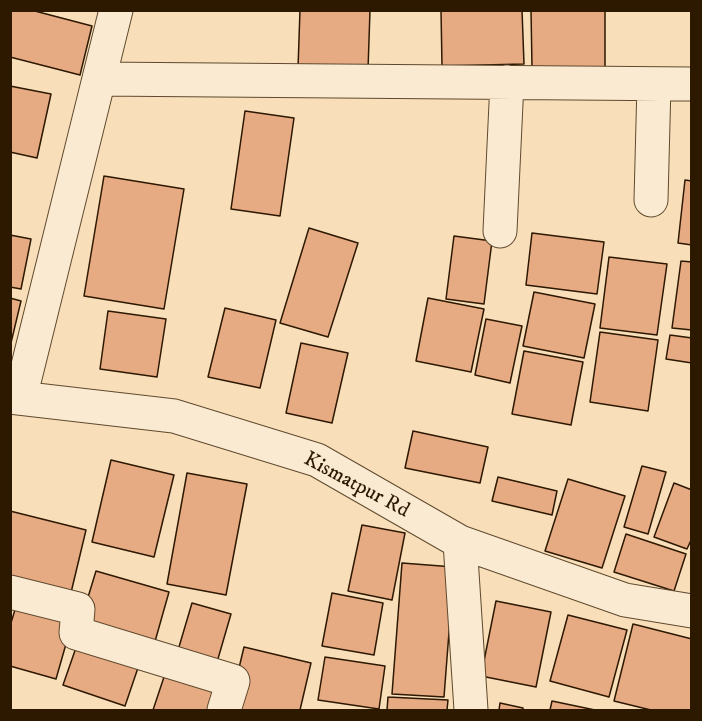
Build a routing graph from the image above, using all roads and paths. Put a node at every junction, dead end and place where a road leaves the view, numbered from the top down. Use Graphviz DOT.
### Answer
graph roads {
  1 [pos="116,10"];
  2 [pos="99,78"];
  3 [pos="507,82"];
  4 [pos="654,84"];
  5 [pos="692,84"];
  6 [pos="651,200"];
  7 [pos="500,231"];
  8 [pos="15,397"];
  9 [pos="460,542"];
  10 [pos="10,592"];
  11 [pos="692,611"];
  12 [pos="224,711"];
  13 [pos="471,711"];
  1 -- 2 [label="street"];
  2 -- 3 [label="street"];
  2 -- 8 [label="street"];
  3 -- 4 [label="street"];
  3 -- 7 [label="street"];
  4 -- 5 [label="street"];
  4 -- 6 [label="street"];
  8 -- 9 [label="street, Kismatpur Rd"];
  9 -- 11 [label="street, Kismatpur Rd"];
  9 -- 13 [label="street"];
  10 -- 12 [label="street"];
}
